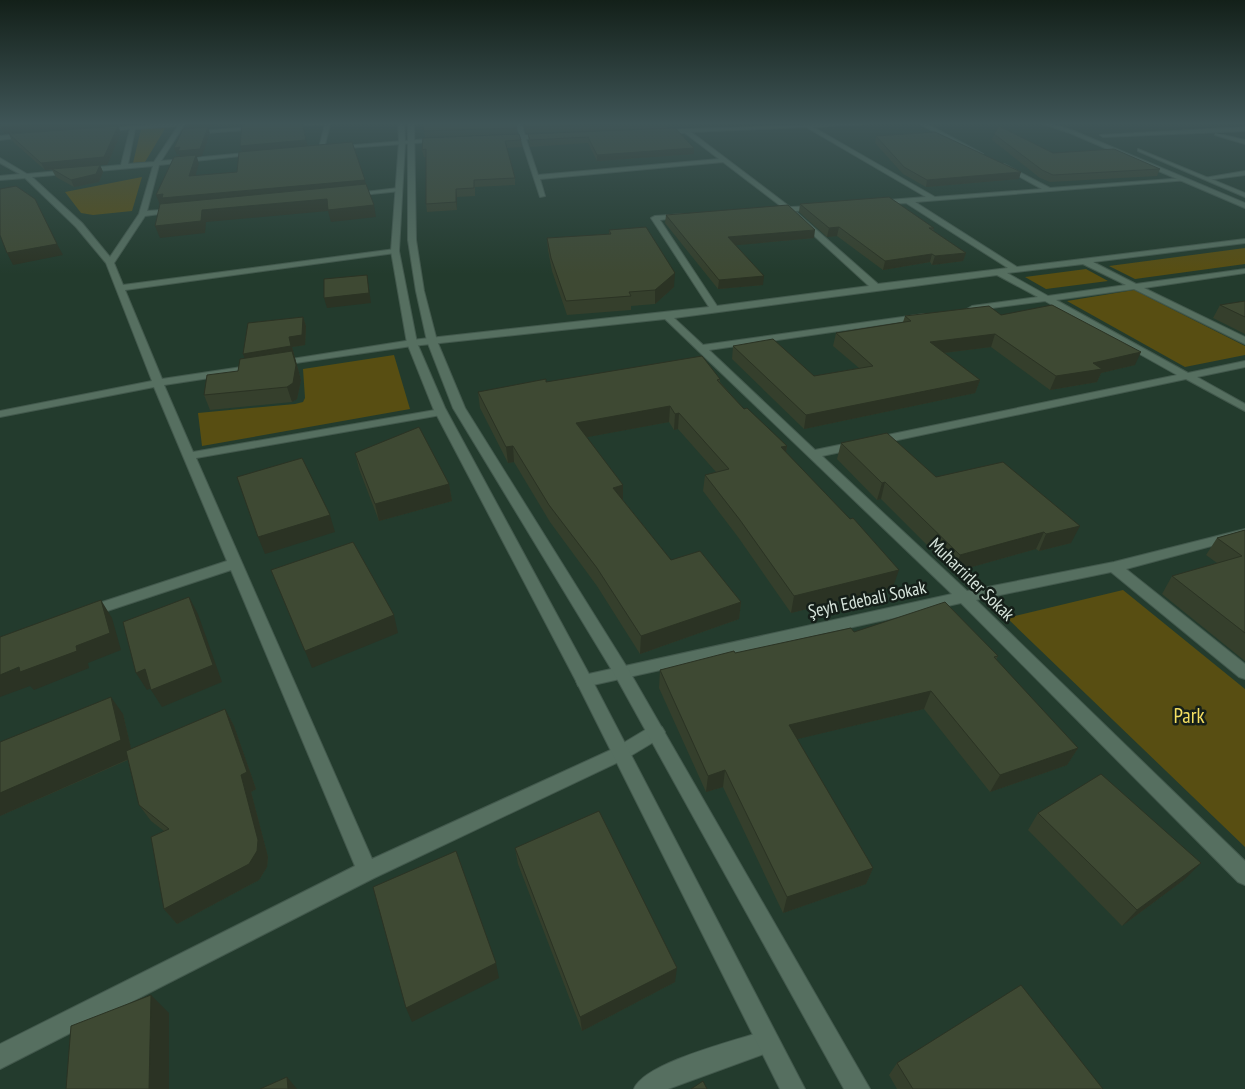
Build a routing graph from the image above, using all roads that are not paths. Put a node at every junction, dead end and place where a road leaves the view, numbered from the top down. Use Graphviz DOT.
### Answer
graph roads {
  1 [pos="22,173"];
  2 [pos="61,173"];
  3 [pos="154,173"];
  4 [pos="401,173"];
  5 [pos="409,173"];
  6 [pos="534,173"];
  7 [pos="583,173"];
  8 [pos="742,173"];
  9 [pos="888,173"];
  10 [pos="1017,173"];
  11 [pos="1168,173"];
  12 [pos="1194,173"];
  13 [pos="1245,173"];
  14 [pos="27,176"];
  15 [pos="536,177"];
  16 [pos="0,178"];
  17 [pos="1207,178"];
  18 [pos="1185,180"];
  19 [pos="398,190"];
  20 [pos="1050,190"];
  21 [pos="344,195"];
  22 [pos="1245,195"];
  23 [pos="542,196"];
  24 [pos="934,199"];
  25 [pos="908,201"];
  26 [pos="868,203"];
  27 [pos="828,206"];
  28 [pos="1245,206"];
  29 [pos="789,209"];
  30 [pos="770,210"];
  31 [pos="182,211"];
  32 [pos="143,214"];
  33 [pos="693,215"];
  34 [pos="1245,241"];
  35 [pos="395,251"];
  36 [pos="1086,262"];
  37 [pos="110,263"];
  38 [pos="1018,271"];
  39 [pos="1245,271"];
  40 [pos="1000,273"];
  41 [pos="1136,286"];
  42 [pos="121,288"];
  43 [pos="877,288"];
  44 [pos="1044,299"];
  45 [pos="715,308"];
  46 [pos="966,310"];
  47 [pos="667,316"];
  48 [pos="926,316"];
  49 [pos="432,341"];
  50 [pos="1245,341"];
  51 [pos="412,343"];
  52 [pos="702,348"];
  53 [pos="1245,364"];
  54 [pos="1185,376"];
  55 [pos="158,383"];
  56 [pos="1245,408"];
  57 [pos="441,412"];
  58 [pos="0,414"];
  59 [pos="812,454"];
  60 [pos="189,456"];
  61 [pos="1245,533"];
  62 [pos="235,564"];
  63 [pos="1114,567"];
  64 [pos="964,597"];
  65 [pos="75,617"];
  66 [pos="622,672"];
  67 [pos="1245,672"];
  68 [pos="584,681"];
  69 [pos="656,732"];
  70 [pos="621,753"];
  71 [pos="367,871"];
  72 [pos="1245,875"];
  73 [pos="767,1042"];
  74 [pos="0,1057"];
  75 [pos="646,1089"];
  76 [pos="793,1089"];
  77 [pos="858,1089"];
  1 -- 14 [label="street"];
  2 -- 14 [label="street"];
  3 -- 32 [label="street"];
  4 -- 19 [label="street"];
  5 -- 49 [label="street"];
  6 -- 15 [label="street"];
  7 -- 15 [label="street"];
  8 -- 29 [label="street"];
  9 -- 24 [label="street"];
  10 -- 20 [label="street"];
  11 -- 18 [label="street"];
  12 -- 17 [label="street"];
  13 -- 17 [label="street"];
  14 -- 16 [label="street"];
  14 -- 37 [label="street"];
  15 -- 23 [label="street"];
  17 -- 22 [label="street"];
  18 -- 20 [label="street"];
  18 -- 28 [label="street"];
  19 -- 21 [label="street"];
  19 -- 35 [label="street"];
  20 -- 24 [label="street"];
  24 -- 25 [label="street"];
  25 -- 26 [label="street"];
  25 -- 38 [label="street"];
  27 -- 29 [label="street"];
  29 -- 30 [label="street"];
  29 -- 43 [label="street"];
  31 -- 32 [label="street"];
  32 -- 37 [label="street"];
  33 -- 45 [label="street"];
  34 -- 36 [label="street"];
  35 -- 42 [label="street"];
  35 -- 51 [label="street"];
  36 -- 38 [label="street"];
  36 -- 41 [label="street"];
  37 -- 42 [label="street"];
  38 -- 40 [label="street"];
  39 -- 41 [label="street"];
  40 -- 43 [label="street"];
  40 -- 44 [label="street"];
  41 -- 44 [label="street"];
  41 -- 50 [label="street"];
  42 -- 55 [label="street"];
  43 -- 45 [label="street"];
  44 -- 46 [label="street"];
  44 -- 54 [label="street"];
  45 -- 47 [label="street"];
  47 -- 49 [label="street"];
  47 -- 52 [label="street, Muharrirler Sokak"];
  48 -- 52 [label="street"];
  49 -- 51 [label="street"];
  49 -- 66 [label="street"];
  51 -- 55 [label="street"];
  51 -- 57 [label="street"];
  52 -- 59 [label="street, Muharrirler Sokak"];
  53 -- 54 [label="street"];
  54 -- 56 [label="street"];
  54 -- 59 [label="street"];
  55 -- 58 [label="street"];
  55 -- 60 [label="street"];
  57 -- 60 [label="street"];
  57 -- 68 [label="street"];
  59 -- 64 [label="street, Muharrirler Sokak"];
  60 -- 62 [label="street"];
  61 -- 63 [label="street, Şeyh Edebali Sokak"];
  62 -- 65 [label="street"];
  62 -- 71 [label="street"];
  63 -- 64 [label="street, Şeyh Edebali Sokak"];
  63 -- 67 [label="street"];
  64 -- 66 [label="street, Şeyh Edebali Sokak"];
  64 -- 72 [label="street, Muharrirler Sokak"];
  66 -- 68 [label="street, Şeyh Edebali Sokak"];
  66 -- 69 [label="street"];
  68 -- 70 [label="street"];
  69 -- 70 [label="street"];
  69 -- 77 [label="street"];
  70 -- 71 [label="street"];
  70 -- 73 [label="street"];
  71 -- 74 [label="street"];
  73 -- 75 [label="street"];
  73 -- 76 [label="street"];
}
